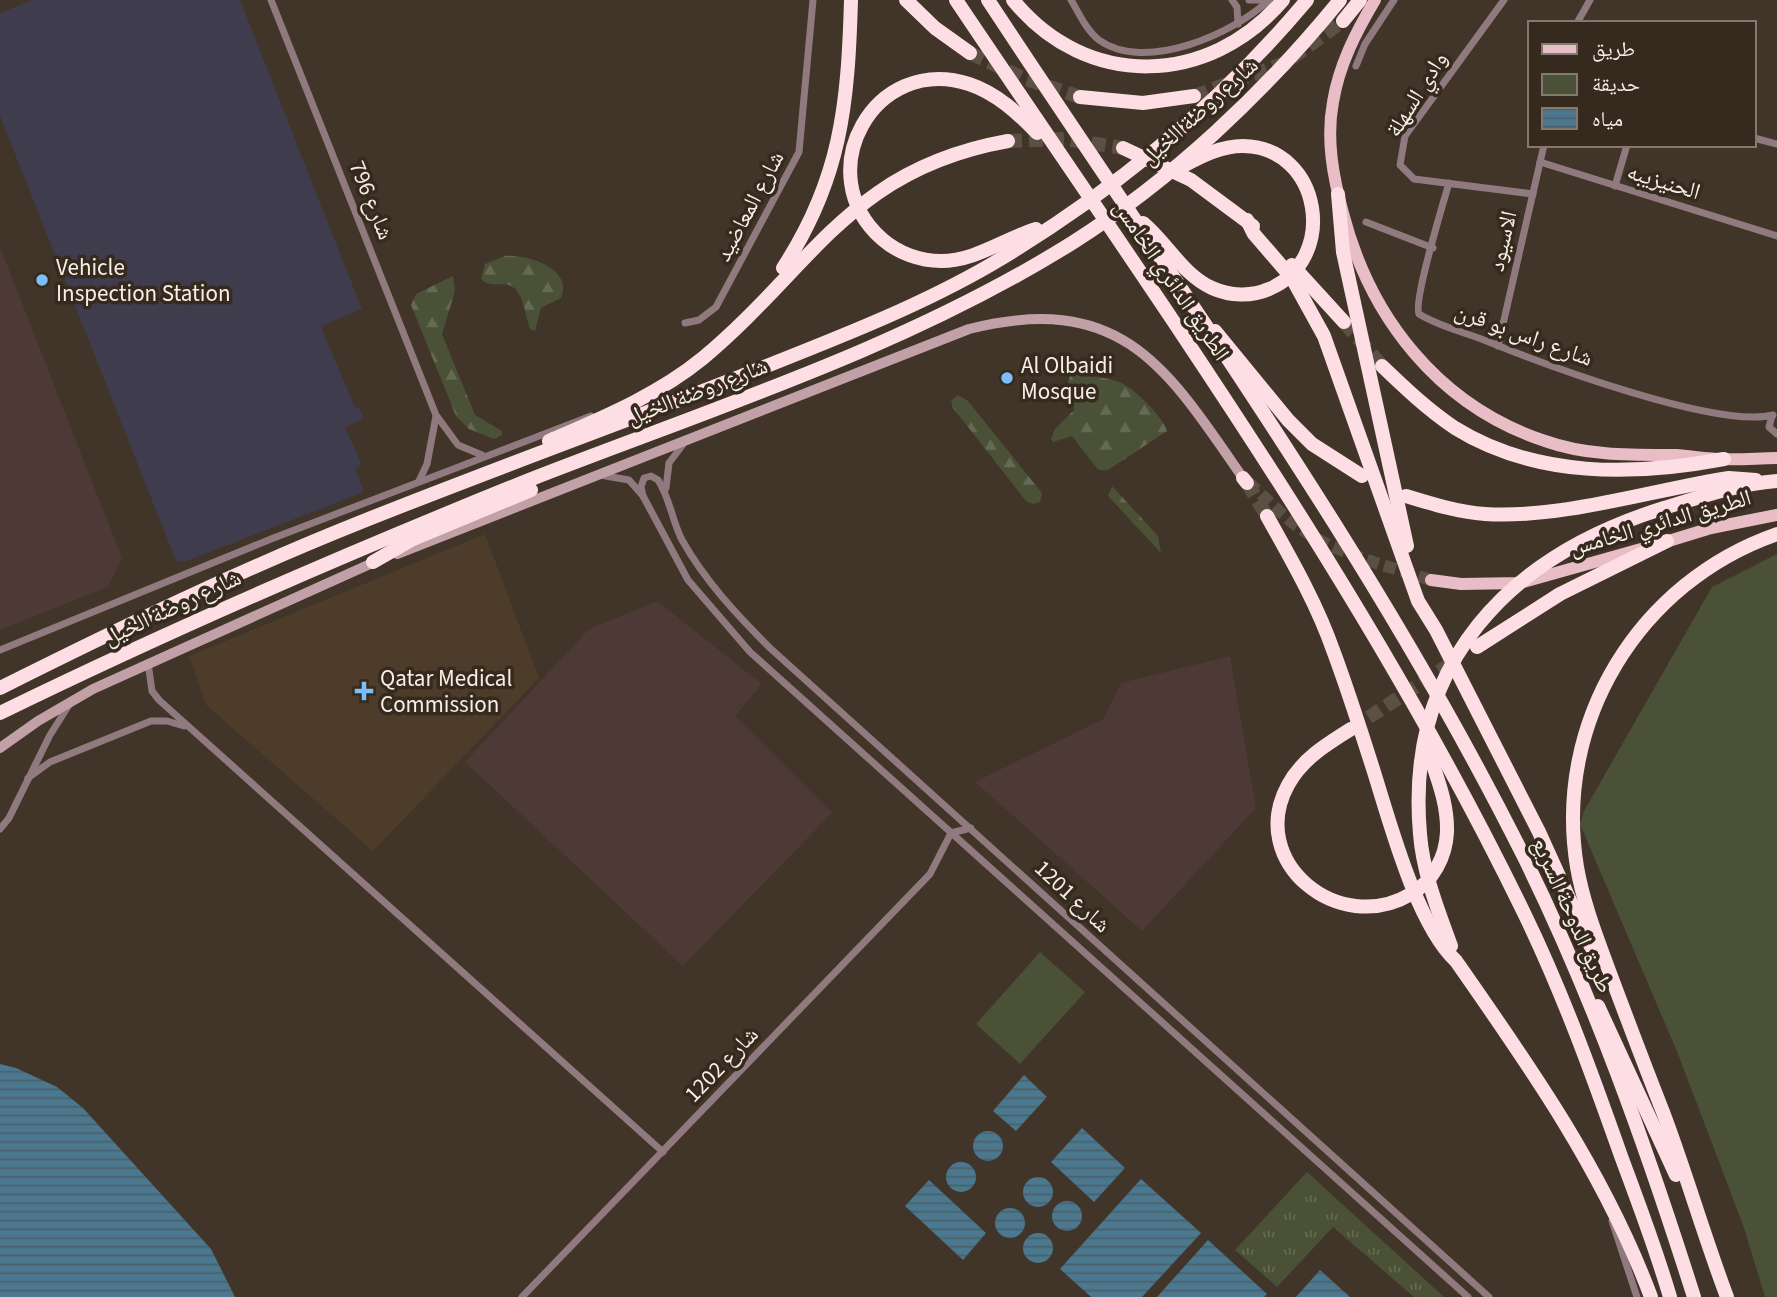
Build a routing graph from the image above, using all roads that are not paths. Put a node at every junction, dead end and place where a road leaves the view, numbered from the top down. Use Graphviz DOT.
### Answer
graph roads {
  1 [pos="271,0"];
  2 [pos="813,0"];
  3 [pos="851,0"];
  4 [pos="906,0"];
  5 [pos="956,0"];
  6 [pos="988,0"];
  7 [pos="1013,0"];
  8 [pos="1071,0"];
  9 [pos="1232,0"];
  10 [pos="1249,0"];
  11 [pos="1267,0"];
  12 [pos="1283,0"];
  13 [pos="1307,0"];
  14 [pos="1340,0"];
  15 [pos="1360,0"];
  16 [pos="1376,0"];
  17 [pos="1394,0"];
  18 [pos="1504,0"];
  19 [pos="1590,0"];
  20 [pos="1343,21"];
  21 [pos="1578,21"];
  22 [pos="1238,24"];
  23 [pos="970,53"];
  24 [pos="1356,66"];
  25 [pos="1194,96"];
  26 [pos="1080,97"];
  27 [pos="1756,139"];
  28 [pos="1008,141"];
  29 [pos="1777,144"];
  30 [pos="1544,147"];
  31 [pos="1626,147"];
  32 [pos="1123,148"];
  33 [pos="1065,162"];
  34 [pos="1540,162"];
  35 [pos="1160,178"];
  36 [pos="1449,183"];
  37 [pos="1615,186"];
  38 [pos="1338,194"];
  39 [pos="1533,194"];
  40 [pos="1130,213"];
  41 [pos="1247,220"];
  42 [pos="1058,221"];
  43 [pos="1366,222"];
  44 [pos="1777,236"];
  45 [pos="1433,248"];
  46 [pos="765,297"];
  47 [pos="1197,315"];
  48 [pos="1344,322"];
  49 [pos="685,323"];
  50 [pos="1498,346"];
  51 [pos="1382,366"];
  52 [pos="621,408"];
  53 [pos="1775,414"];
  54 [pos="436,415"];
  55 [pos="1751,418"];
  56 [pos="1769,427"];
  57 [pos="1777,434"];
  58 [pos="691,438"];
  59 [pos="486,456"];
  60 [pos="1777,458"];
  61 [pos="1724,459"];
  62 [pos="577,462"];
  63 [pos="510,466"];
  64 [pos="599,475"];
  65 [pos="1362,476"];
  66 [pos="419,481"];
  67 [pos="1246,481"];
  68 [pos="1774,481"];
  69 [pos="643,496"];
  70 [pos="667,496"];
  71 [pos="1406,496"];
  72 [pos="1777,515"];
  73 [pos="1267,516"];
  74 [pos="1777,534"];
  75 [pos="1667,541"];
  76 [pos="373,562"];
  77 [pos="1365,571"];
  78 [pos="1431,580"];
  79 [pos="1347,588"];
  80 [pos="1436,631"];
  81 [pos="1477,647"];
  82 [pos="0,650"];
  83 [pos="148,662"];
  84 [pos="0,688"];
  85 [pos="1412,700"];
  86 [pos="72,701"];
  87 [pos="0,713"];
  88 [pos="188,727"];
  89 [pos="1351,729"];
  90 [pos="0,748"];
  91 [pos="28,778"];
  92 [pos="971,828"];
  93 [pos="0,829"];
  94 [pos="951,833"];
  95 [pos="965,844"];
  96 [pos="943,853"];
  97 [pos="1426,896"];
  98 [pos="1570,961"];
  99 [pos="1144,986"];
  100 [pos="1617,993"];
  101 [pos="1135,997"];
  102 [pos="663,1152"];
  103 [pos="1612,1210"];
  104 [pos="1700,1223"];
  105 [pos="522,1297"];
  106 [pos="1468,1297"];
  107 [pos="1489,1297"];
  108 [pos="1637,1297"];
  109 [pos="1651,1297"];
  110 [pos="1670,1297"];
  111 [pos="1694,1297"];
  112 [pos="1727,1297"];
  1 -- 54 [label="street, شارع 796"];
  2 -- 49 [label="street, شارع المعاضيد"];
  3 -- 46 [label="highway"];
  4 -- 23 [label="highway"];
  5 -- 33 [label="highway, الطريق الدائري الخامس"];
  6 -- 40 [label="highway, الطريق الدائري الخامس"];
  7 -- 12 [label="highway"];
  8 -- 22 [label="street"];
  9 -- 22 [label="street"];
  10 -- 11 [label="street"];
  11 -- 22 [label="street"];
  13 -- 42 [label="highway, شارع روضة الخيل"];
  14 -- 35 [label="highway, شارع روضة الخيل"];
  15 -- 20 [label="highway"];
  16 -- 38 [label="main road"];
  17 -- 24 [label="street"];
  18 -- 36 [label="street, وادي السهلة"];
  19 -- 21 [label="street"];
  25 -- 26 [label="highway"];
  27 -- 29 [label="street"];
  28 -- 46 [label="highway"];
  30 -- 34 [label="street, الاسيود"];
  31 -- 37 [label="street"];
  32 -- 41 [label="highway"];
  33 -- 42 [label="highway"];
  33 -- 79 [label="highway, الطريق الدائري الخامس"];
  34 -- 37 [label="street, الحنيزيبه"];
  34 -- 39 [label="street, الاسيود"];
  35 -- 40 [label="highway"];
  35 -- 62 [label="highway, شارع روضة الخيل"];
  36 -- 39 [label="street, وادي السهلة"];
  36 -- 45 [label="street, شارع راس بو قرن"];
  37 -- 44 [label="street, الحنيزيبه"];
  38 -- 61 [label="main road"];
  38 -- 80 [label="highway"];
  39 -- 50 [label="street, الاسيود"];
  40 -- 47 [label="highway, الطريق الدائري الخامس"];
  41 -- 48 [label="highway"];
  41 -- 80 [label="highway"];
  42 -- 63 [label="highway, شارع روضة الخيل"];
  43 -- 45 [label="street"];
  45 -- 50 [label="street, شارع راس بو قرن"];
  46 -- 52 [label="highway"];
  47 -- 65 [label="highway"];
  47 -- 77 [label="highway, الطريق الدائري الخامس"];
  50 -- 55 [label="street, شارع راس بو قرن"];
  51 -- 61 [label="highway"];
  52 -- 59 [label="street, شارع روضة الخيل"];
  52 -- 63 [label="highway"];
  53 -- 55 [label="street, شارع راس بو قرن"];
  53 -- 56 [label="street"];
  54 -- 59 [label="street, شارع 796"];
  54 -- 66 [label="street"];
  55 -- 56 [label="street, شارع راس بو قرن"];
  56 -- 57 [label="street, شارع راس بو قرن"];
  58 -- 64 [label="street, شارع روضة الخيل"];
  58 -- 67 [label="street, شارع روضة الخيل"];
  58 -- 70 [label="street, شارع 1201"];
  59 -- 66 [label="street, شارع روضة الخيل"];
  60 -- 61 [label="main road"];
  62 -- 76 [label="highway"];
  62 -- 87 [label="highway, شارع روضة الخيل"];
  63 -- 84 [label="highway, شارع روضة الخيل"];
  64 -- 69 [label="street, شارع 1201"];
  64 -- 76 [label="street, شارع روضة الخيل"];
  66 -- 82 [label="street, شارع روضة الخيل"];
  68 -- 71 [label="highway"];
  68 -- 97 [label="highway"];
  69 -- 70 [label="street"];
  69 -- 94 [label="street, شارع 1201"];
  70 -- 92 [label="street, شارع 1201"];
  72 -- 75 [label="main road, الطريق الدائري الخامس"];
  73 -- 97 [label="highway"];
  74 -- 100 [label="highway"];
  75 -- 78 [label="main road, الطريق الدائري الخامس"];
  75 -- 81 [label="highway"];
  76 -- 83 [label="street, شارع روضة الخيل"];
  77 -- 98 [label="highway, طريق الدوحة السريع"];
  79 -- 85 [label="highway, طريق الدوحة السريع"];
  80 -- 100 [label="highway"];
  83 -- 86 [label="street, شارع روضة الخيل"];
  83 -- 88 [label="street"];
  85 -- 89 [label="highway"];
  85 -- 110 [label="highway, طريق الدوحة السريع"];
  86 -- 90 [label="street, شارع روضة الخيل"];
  86 -- 91 [label="street"];
  88 -- 91 [label="street"];
  88 -- 102 [label="street"];
  91 -- 93 [label="street"];
  92 -- 94 [label="street"];
  92 -- 99 [label="street, شارع 1201"];
  94 -- 95 [label="street, شارع 1201"];
  94 -- 96 [label="street, شارع 1202"];
  95 -- 96 [label="street"];
  95 -- 101 [label="street, شارع 1201"];
  96 -- 102 [label="street, شارع 1202"];
  97 -- 103 [label="highway"];
  98 -- 104 [label="highway"];
  98 -- 111 [label="highway, طريق الدوحة السريع"];
  99 -- 101 [label="street"];
  99 -- 107 [label="street, شارع 1201"];
  100 -- 104 [label="highway, طريق الدوحة السريع"];
  101 -- 106 [label="street, شارع 1201"];
  102 -- 105 [label="street, شارع 1202"];
  103 -- 108 [label="street"];
  103 -- 109 [label="highway"];
  104 -- 112 [label="highway, طريق الدوحة السريع"];
}
